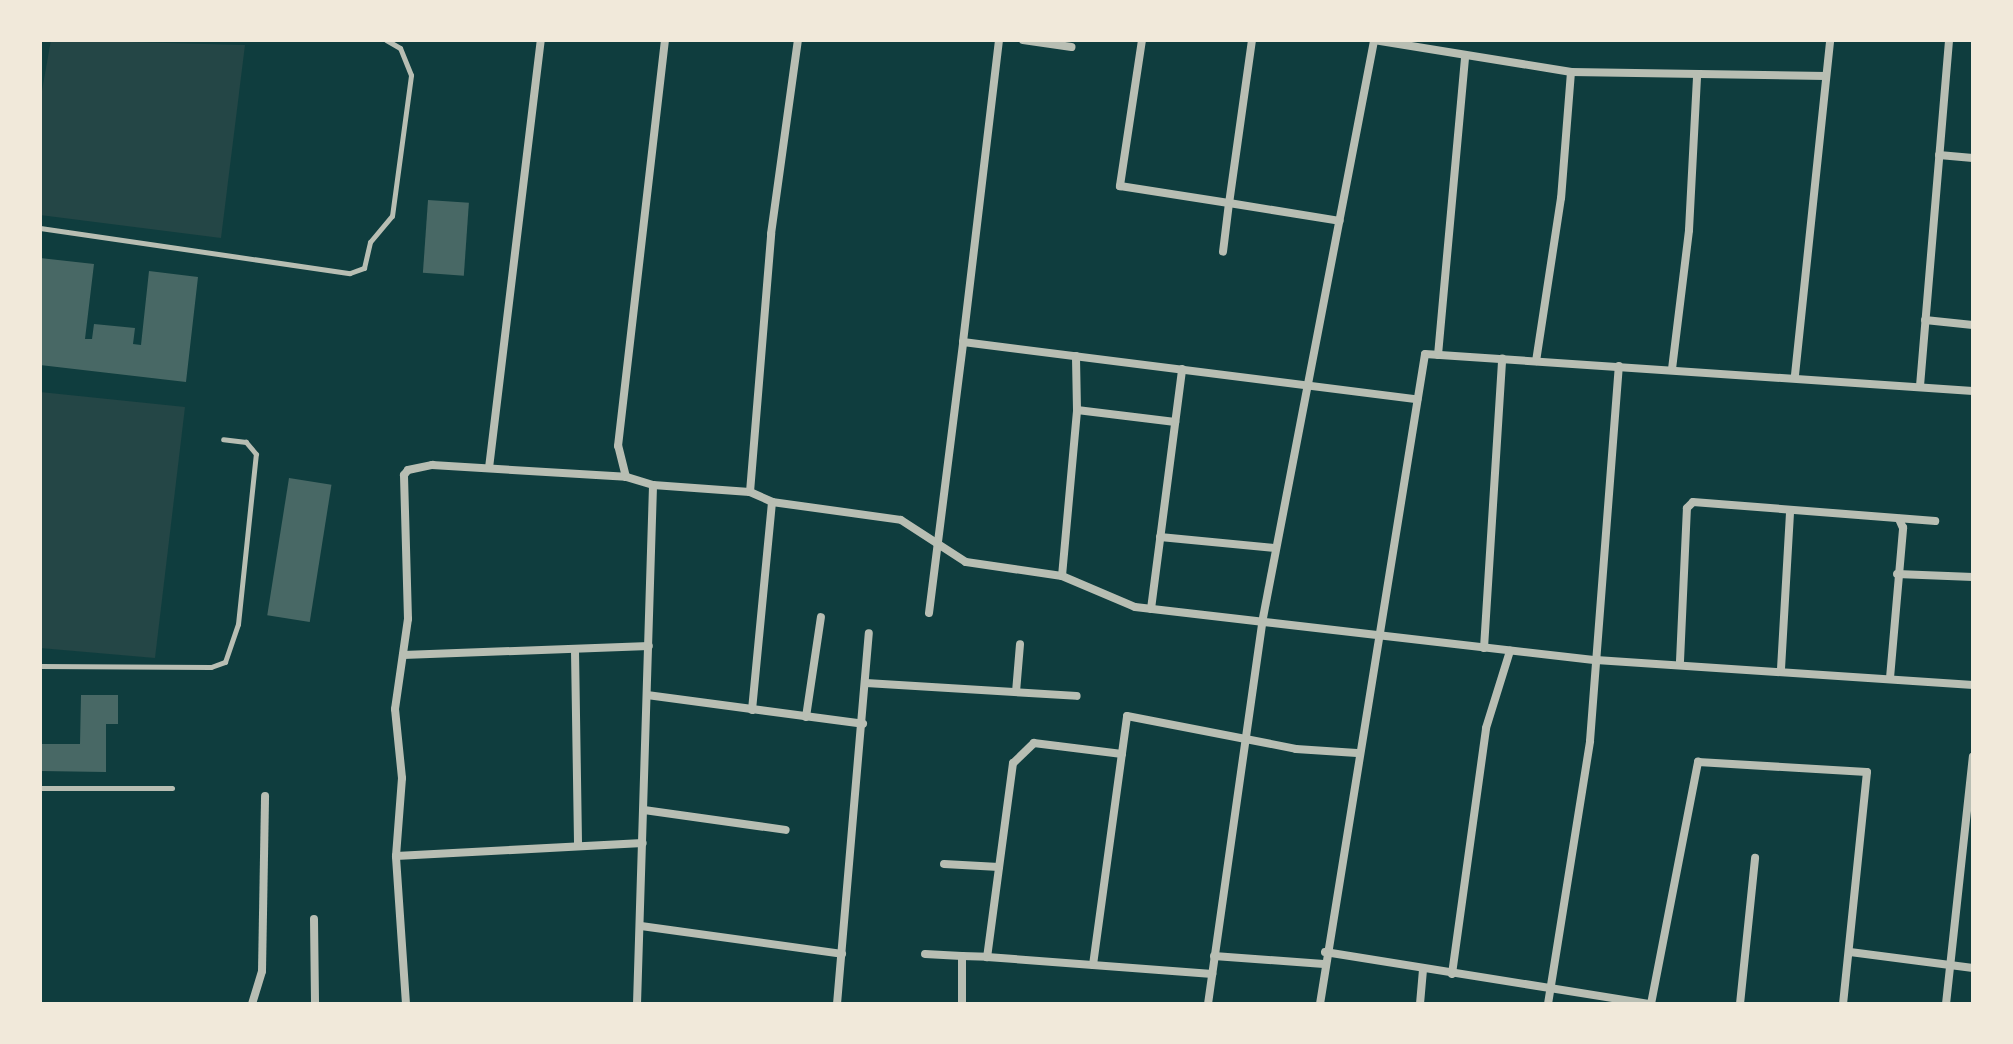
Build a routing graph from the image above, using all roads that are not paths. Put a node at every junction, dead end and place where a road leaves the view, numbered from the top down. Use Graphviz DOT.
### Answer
graph roads {
  1 [pos="386,40"];
  2 [pos="541,40"];
  3 [pos="665,40"];
  4 [pos="798,40"];
  5 [pos="999,40"];
  6 [pos="1023,40"];
  7 [pos="1142,40"];
  8 [pos="1252,40"];
  9 [pos="1374,40"];
  10 [pos="1830,40"];
  11 [pos="1949,40"];
  12 [pos="1071,47"];
  13 [pos="1465,57"];
  14 [pos="1571,72"];
  15 [pos="1697,75"];
  16 [pos="1826,76"];
  17 [pos="1939,155"];
  18 [pos="1973,158"];
  19 [pos="1229,203"];
  20 [pos="1340,221"];
  21 [pos="40,228"];
  22 [pos="1223,252"];
  23 [pos="1925,320"];
  24 [pos="1973,325"];
  25 [pos="963,342"];
  26 [pos="1438,355"];
  27 [pos="1076,356"];
  28 [pos="1502,359"];
  29 [pos="1536,361"];
  30 [pos="1619,366"];
  31 [pos="1182,369"];
  32 [pos="1672,369"];
  33 [pos="1795,375"];
  34 [pos="1307,382"];
  35 [pos="1920,386"];
  36 [pos="1973,391"];
  37 [pos="1417,399"];
  38 [pos="1077,410"];
  39 [pos="1175,422"];
  40 [pos="223,439"];
  41 [pos="489,468"];
  42 [pos="626,477"];
  43 [pos="653,485"];
  44 [pos="750,492"];
  45 [pos="772,502"];
  46 [pos="1790,512"];
  47 [pos="1899,519"];
  48 [pos="1935,521"];
  49 [pos="1160,537"];
  50 [pos="935,543"];
  51 [pos="1275,548"];
  52 [pos="1897,574"];
  53 [pos="1062,576"];
  54 [pos="1973,577"];
  55 [pos="1151,609"];
  56 [pos="929,613"];
  57 [pos="821,617"];
  58 [pos="1262,623"];
  59 [pos="869,633"];
  60 [pos="1378,637"];
  61 [pos="1020,644"];
  62 [pos="649,646"];
  63 [pos="1484,648"];
  64 [pos="575,651"];
  65 [pos="1510,651"];
  66 [pos="403,655"];
  67 [pos="1596,660"];
  68 [pos="1680,661"];
  69 [pos="40,666"];
  70 [pos="1781,669"];
  71 [pos="1890,678"];
  72 [pos="866,683"];
  73 [pos="1973,685"];
  74 [pos="1016,692"];
  75 [pos="647,695"];
  76 [pos="1077,696"];
  77 [pos="752,710"];
  78 [pos="806,717"];
  79 [pos="863,724"];
  80 [pos="1245,737"];
  81 [pos="1357,753"];
  82 [pos="1122,754"];
  83 [pos="1973,756"];
  84 [pos="40,788"];
  85 [pos="172,788"];
  86 [pos="265,796"];
  87 [pos="644,810"];
  88 [pos="786,830"];
  89 [pos="643,843"];
  90 [pos="578,846"];
  91 [pos="396,856"];
  92 [pos="1755,858"];
  93 [pos="944,864"];
  94 [pos="999,867"];
  95 [pos="314,919"];
  96 [pos="641,926"];
  97 [pos="1325,952"];
  98 [pos="1850,952"];
  99 [pos="842,954"];
  100 [pos="925,954"];
  101 [pos="962,956"];
  102 [pos="1214,956"];
  103 [pos="987,957"];
  104 [pos="1324,964"];
  105 [pos="1093,965"];
  106 [pos="1951,966"];
  107 [pos="1973,968"];
  108 [pos="1423,970"];
  109 [pos="1212,974"];
  110 [pos="1452,974"];
  111 [pos="1549,989"];
  112 [pos="252,1004"];
  113 [pos="315,1004"];
  114 [pos="406,1004"];
  115 [pos="637,1004"];
  116 [pos="837,1004"];
  117 [pos="962,1004"];
  118 [pos="1208,1004"];
  119 [pos="1320,1004"];
  120 [pos="1420,1004"];
  121 [pos="1548,1004"];
  122 [pos="1650,1004"];
  123 [pos="1740,1004"];
  124 [pos="1843,1004"];
  125 [pos="1946,1004"];
  1 -- 21 [label="lane"];
  2 -- 41 [label="street"];
  3 -- 42 [label="street"];
  4 -- 44 [label="street"];
  5 -- 25 [label="street"];
  6 -- 12 [label="street"];
  7 -- 19 [label="street"];
  8 -- 19 [label="street"];
  9 -- 13 [label="street"];
  9 -- 20 [label="street"];
  10 -- 16 [label="street"];
  11 -- 17 [label="street"];
  13 -- 14 [label="street"];
  13 -- 26 [label="street"];
  14 -- 15 [label="street"];
  14 -- 29 [label="street"];
  15 -- 16 [label="street"];
  15 -- 32 [label="street"];
  16 -- 33 [label="street"];
  17 -- 18 [label="street"];
  17 -- 23 [label="street"];
  19 -- 20 [label="street"];
  19 -- 22 [label="street"];
  20 -- 34 [label="street"];
  23 -- 24 [label="street"];
  23 -- 35 [label="street"];
  25 -- 27 [label="street"];
  25 -- 50 [label="street"];
  26 -- 28 [label="street"];
  26 -- 37 [label="street"];
  27 -- 31 [label="street"];
  27 -- 38 [label="street"];
  28 -- 29 [label="street"];
  28 -- 63 [label="street"];
  29 -- 30 [label="street"];
  30 -- 32 [label="street"];
  30 -- 67 [label="street"];
  31 -- 34 [label="street"];
  31 -- 39 [label="street"];
  32 -- 33 [label="street"];
  33 -- 35 [label="street"];
  34 -- 37 [label="street"];
  34 -- 51 [label="street"];
  35 -- 36 [label="street"];
  37 -- 60 [label="street"];
  38 -- 39 [label="street"];
  38 -- 53 [label="street"];
  39 -- 49 [label="street"];
  40 -- 69 [label="lane"];
  41 -- 42 [label="street"];
  41 -- 66 [label="street"];
  42 -- 43 [label="street"];
  43 -- 44 [label="street"];
  43 -- 62 [label="street"];
  44 -- 45 [label="street"];
  45 -- 50 [label="street"];
  45 -- 77 [label="street"];
  46 -- 47 [label="street"];
  46 -- 68 [label="street"];
  46 -- 70 [label="street"];
  47 -- 48 [label="street"];
  47 -- 52 [label="street"];
  49 -- 51 [label="street"];
  49 -- 55 [label="street"];
  50 -- 53 [label="street"];
  50 -- 56 [label="street"];
  51 -- 58 [label="street"];
  52 -- 54 [label="street"];
  52 -- 71 [label="street"];
  53 -- 55 [label="street"];
  55 -- 58 [label="street"];
  57 -- 78 [label="street"];
  58 -- 60 [label="street"];
  58 -- 80 [label="street"];
  59 -- 72 [label="street"];
  60 -- 63 [label="street"];
  60 -- 81 [label="street"];
  61 -- 74 [label="street"];
  62 -- 64 [label="street"];
  62 -- 75 [label="street"];
  63 -- 65 [label="street"];
  64 -- 66 [label="street"];
  64 -- 90 [label="street"];
  65 -- 67 [label="street"];
  65 -- 110 [label="street"];
  66 -- 91 [label="street"];
  67 -- 68 [label="street"];
  67 -- 111 [label="street"];
  68 -- 70 [label="street"];
  70 -- 71 [label="street"];
  71 -- 73 [label="street"];
  72 -- 74 [label="street"];
  72 -- 79 [label="street"];
  74 -- 76 [label="street"];
  75 -- 77 [label="street"];
  75 -- 87 [label="street"];
  77 -- 78 [label="street"];
  78 -- 79 [label="street"];
  79 -- 99 [label="street"];
  80 -- 81 [label="street"];
  80 -- 82 [label="street"];
  80 -- 102 [label="street"];
  81 -- 97 [label="street"];
  82 -- 94 [label="street"];
  82 -- 105 [label="street"];
  83 -- 106 [label="street"];
  84 -- 85 [label="lane"];
  86 -- 112 [label="street"];
  87 -- 88 [label="street"];
  87 -- 89 [label="street"];
  89 -- 90 [label="street"];
  89 -- 96 [label="street"];
  90 -- 91 [label="street"];
  91 -- 114 [label="street"];
  92 -- 123 [label="street"];
  93 -- 94 [label="street"];
  94 -- 103 [label="street"];
  95 -- 113 [label="street"];
  96 -- 99 [label="street"];
  96 -- 115 [label="street"];
  97 -- 104 [label="street"];
  97 -- 108 [label="street"];
  98 -- 106 [label="street"];
  98 -- 122 [label="street"];
  98 -- 124 [label="street"];
  99 -- 116 [label="street"];
  100 -- 101 [label="street"];
  101 -- 103 [label="street"];
  101 -- 117 [label="street"];
  102 -- 104 [label="street"];
  102 -- 109 [label="street"];
  103 -- 105 [label="street"];
  104 -- 119 [label="street"];
  105 -- 109 [label="street"];
  106 -- 107 [label="street"];
  106 -- 125 [label="street"];
  108 -- 110 [label="street"];
  108 -- 120 [label="street"];
  109 -- 118 [label="street"];
  110 -- 111 [label="street"];
  111 -- 121 [label="street"];
  111 -- 122 [label="street"];
}
